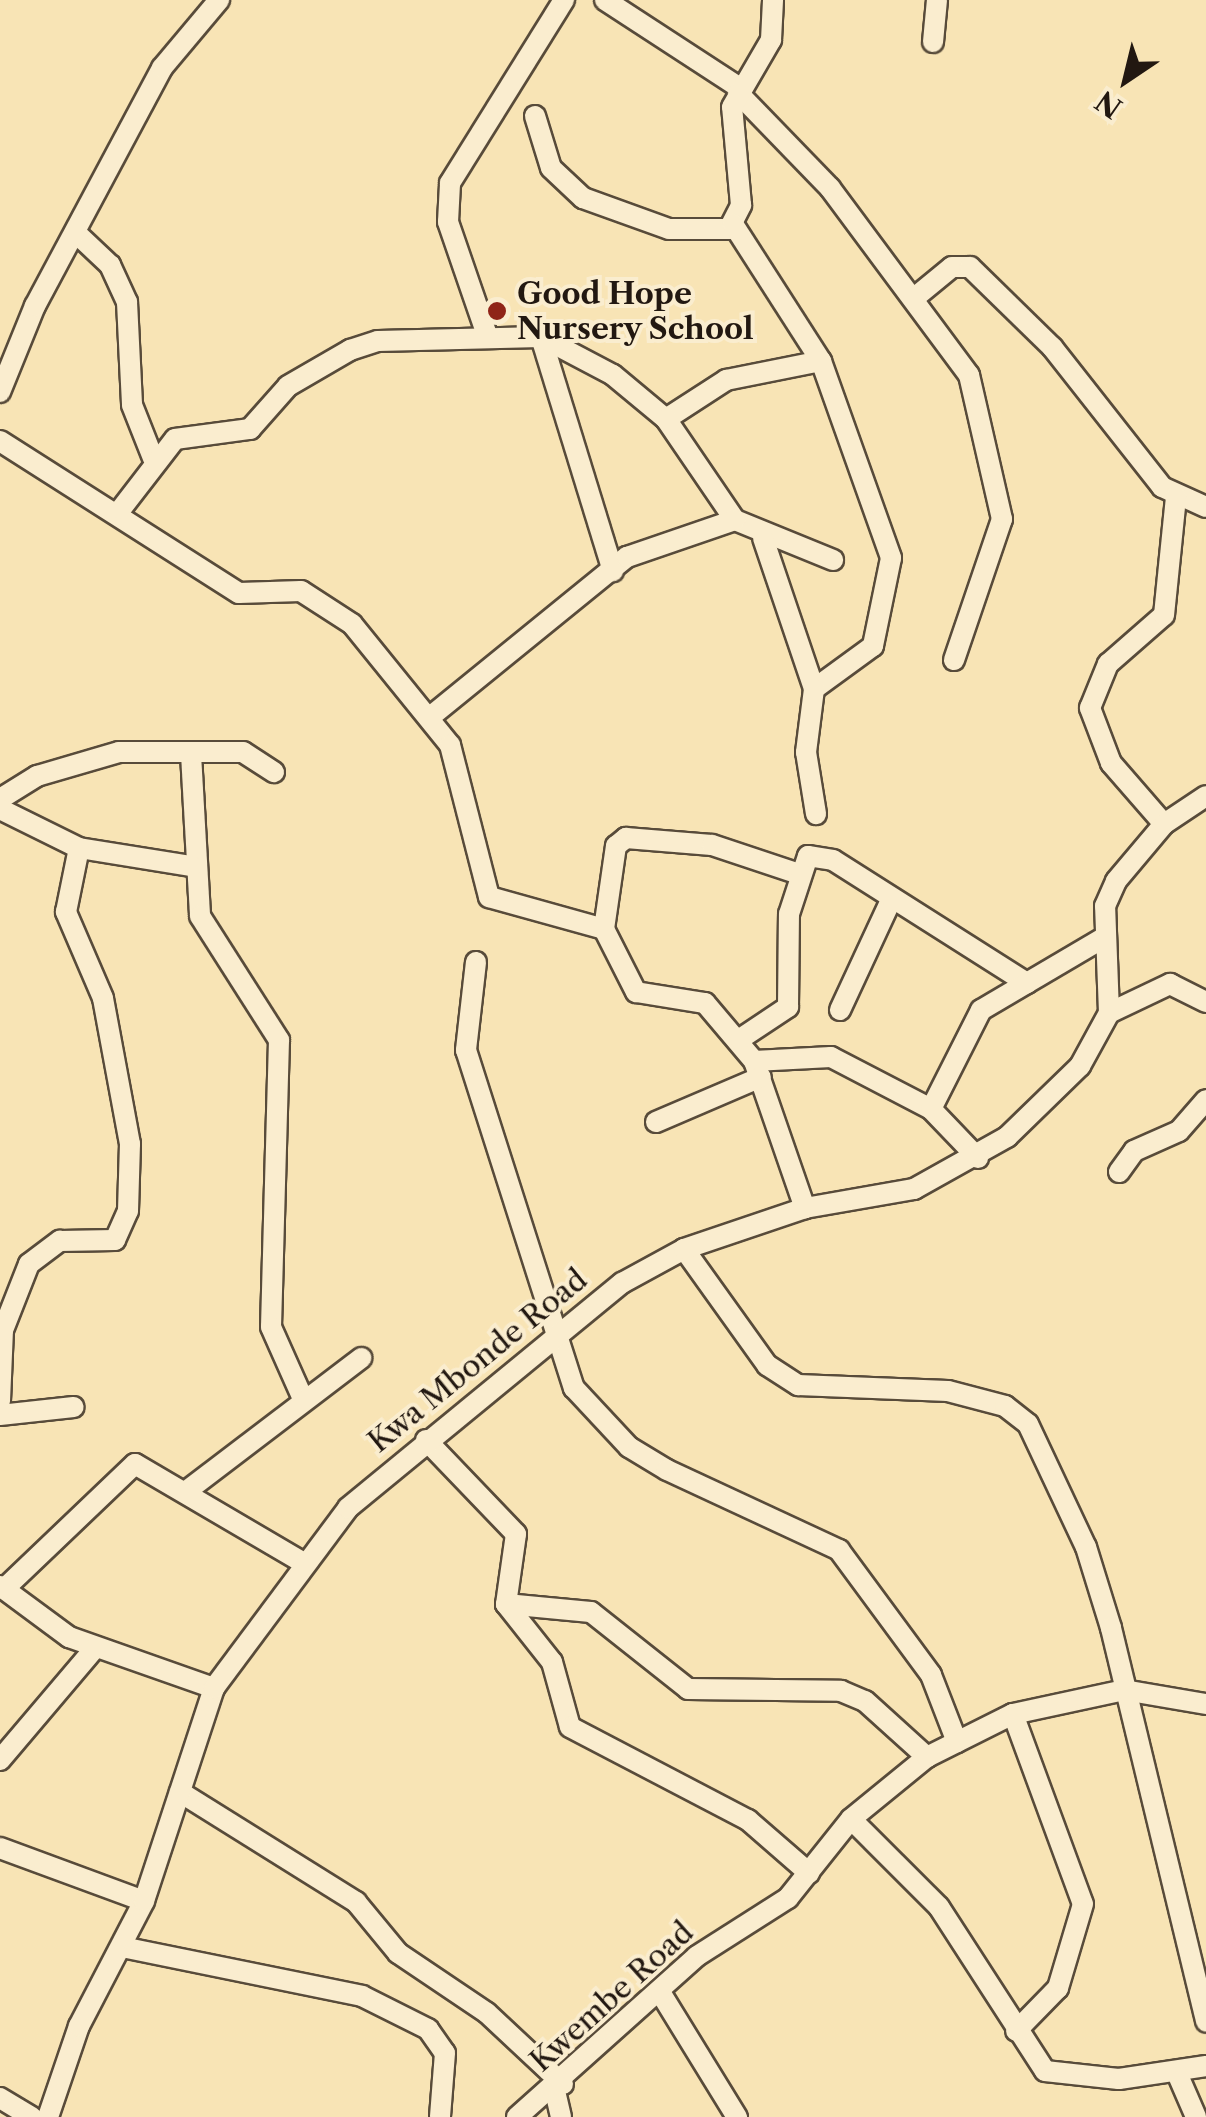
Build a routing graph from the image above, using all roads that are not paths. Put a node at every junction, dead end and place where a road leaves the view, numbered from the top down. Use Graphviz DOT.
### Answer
graph roads {
  1 [pos="218,0"];
  2 [pos="564,0"];
  3 [pos="605,0"];
  4 [pos="772,0"];
  5 [pos="936,0"];
  6 [pos="933,42"];
  7 [pos="739,91"];
  8 [pos="535,116"];
  9 [pos="733,224"];
  10 [pos="76,233"];
  11 [pos="914,299"];
  12 [pos="540,337"];
  13 [pos="488,338"];
  14 [pos="820,361"];
  15 [pos="0,392"];
  16 [pos="666,420"];
  17 [pos="0,440"];
  18 [pos="153,458"];
  19 [pos="1176,498"];
  20 [pos="1206,507"];
  21 [pos="121,509"];
  22 [pos="735,520"];
  23 [pos="763,538"];
  24 [pos="833,560"];
  25 [pos="613,571"];
  26 [pos="954,660"];
  27 [pos="814,689"];
  28 [pos="430,717"];
  29 [pos="191,754"];
  30 [pos="274,772"];
  31 [pos="1206,796"];
  32 [pos="1,799"];
  33 [pos="816,814"];
  34 [pos="1164,824"];
  35 [pos="79,848"];
  36 [pos="192,866"];
  37 [pos="796,872"];
  38 [pos="892,898"];
  39 [pos="604,929"];
  40 [pos="1105,937"];
  41 [pos="476,962"];
  42 [pos="1027,982"];
  43 [pos="1206,1002"];
  44 [pos="840,1010"];
  45 [pos="1108,1013"];
  46 [pos="740,1040"];
  47 [pos="758,1069"];
  48 [pos="1206,1100"];
  49 [pos="932,1109"];
  50 [pos="656,1122"];
  51 [pos="978,1158"];
  52 [pos="1119,1172"];
  53 [pos="804,1208"];
  54 [pos="684,1249"];
  55 [pos="549,1334"];
  56 [pos="361,1358"];
  57 [pos="303,1400"];
  58 [pos="0,1401"];
  59 [pos="74,1407"];
  60 [pos="0,1415"];
  61 [pos="426,1440"];
  62 [pos="188,1490"];
  63 [pos="304,1563"];
  64 [pos="2,1588"];
  65 [pos="506,1604"];
  66 [pos="95,1648"];
  67 [pos="214,1688"];
  68 [pos="1124,1690"];
  69 [pos="1206,1704"];
  70 [pos="1013,1714"];
  71 [pos="957,1742"];
  72 [pos="927,1758"];
  73 [pos="0,1760"];
  74 [pos="180,1792"];
  75 [pos="851,1819"];
  76 [pos="0,1848"];
  77 [pos="809,1872"];
  78 [pos="144,1901"];
  79 [pos="122,1947"];
  80 [pos="660,1992"];
  81 [pos="1206,2022"];
  82 [pos="1016,2031"];
  83 [pos="1206,2066"];
  84 [pos="1177,2073"];
  85 [pos="559,2087"];
  86 [pos="0,2098"];
  87 [pos="32,2117"];
  88 [pos="48,2117"];
  89 [pos="440,2117"];
  90 [pos="517,2117"];
  91 [pos="562,2117"];
  92 [pos="738,2117"];
  93 [pos="1196,2117"];
  1 -- 10 [label="street"];
  2 -- 13 [label="street"];
  3 -- 7 [label="street"];
  4 -- 7 [label="street"];
  5 -- 6 [label="street"];
  7 -- 9 [label="street"];
  7 -- 11 [label="street"];
  8 -- 9 [label="street"];
  9 -- 14 [label="street"];
  10 -- 15 [label="street"];
  10 -- 18 [label="street"];
  11 -- 19 [label="street"];
  11 -- 26 [label="street"];
  12 -- 13 [label="street"];
  12 -- 16 [label="street"];
  12 -- 25 [label="street"];
  13 -- 18 [label="street"];
  14 -- 16 [label="street"];
  14 -- 27 [label="street"];
  16 -- 22 [label="street"];
  17 -- 21 [label="street"];
  18 -- 21 [label="street"];
  19 -- 20 [label="street"];
  19 -- 34 [label="street"];
  21 -- 28 [label="street"];
  22 -- 23 [label="street"];
  22 -- 25 [label="street"];
  23 -- 24 [label="street"];
  23 -- 27 [label="street"];
  25 -- 28 [label="street"];
  27 -- 33 [label="street"];
  28 -- 39 [label="street"];
  29 -- 30 [label="street"];
  29 -- 32 [label="street"];
  29 -- 36 [label="street"];
  31 -- 34 [label="street"];
  32 -- 35 [label="street"];
  34 -- 40 [label="street"];
  35 -- 36 [label="street"];
  35 -- 58 [label="street"];
  36 -- 57 [label="street"];
  37 -- 38 [label="street"];
  37 -- 39 [label="street"];
  37 -- 46 [label="street"];
  38 -- 42 [label="street"];
  38 -- 44 [label="street"];
  39 -- 46 [label="street"];
  40 -- 42 [label="street"];
  40 -- 45 [label="street"];
  41 -- 55 [label="street"];
  42 -- 49 [label="street"];
  43 -- 45 [label="street"];
  45 -- 51 [label="street, Kwa Mbonde Road"];
  46 -- 47 [label="street"];
  47 -- 49 [label="street"];
  47 -- 50 [label="street"];
  47 -- 53 [label="street"];
  48 -- 52 [label="street"];
  49 -- 51 [label="street"];
  51 -- 53 [label="street, Kwa Mbonde Road"];
  53 -- 54 [label="street, Kwa Mbonde Road"];
  54 -- 55 [label="street, Kwa Mbonde Road"];
  54 -- 68 [label="street"];
  55 -- 61 [label="street, Kwa Mbonde Road"];
  55 -- 71 [label="street"];
  56 -- 57 [label="street"];
  57 -- 62 [label="street"];
  59 -- 60 [label="street"];
  61 -- 63 [label="street, Kwa Mbonde Road"];
  61 -- 65 [label="street"];
  62 -- 63 [label="street"];
  62 -- 64 [label="street"];
  63 -- 67 [label="street, Kwa Mbonde Road"];
  64 -- 66 [label="street"];
  65 -- 72 [label="street"];
  65 -- 77 [label="street"];
  66 -- 67 [label="street"];
  66 -- 73 [label="street"];
  67 -- 74 [label="street, Kwa Mbonde Road"];
  68 -- 69 [label="street, Kwembe Road"];
  68 -- 70 [label="street, Kwembe Road"];
  68 -- 81 [label="street"];
  70 -- 71 [label="street, Kwembe Road"];
  70 -- 82 [label="street"];
  71 -- 72 [label="street, Kwembe Road"];
  72 -- 75 [label="street, Kwembe Road"];
  74 -- 78 [label="street, Kwa Mbonde Road"];
  74 -- 85 [label="street"];
  75 -- 77 [label="street, Kwembe Road"];
  75 -- 82 [label="street"];
  76 -- 78 [label="street"];
  77 -- 80 [label="street, Kwembe Road"];
  78 -- 79 [label="street, Kwa Mbonde Road"];
  79 -- 88 [label="street, Kwa Mbonde Road"];
  79 -- 89 [label="street"];
  80 -- 85 [label="street, Kwembe Road"];
  80 -- 92 [label="street"];
  82 -- 84 [label="street"];
  83 -- 84 [label="street"];
  84 -- 93 [label="street"];
  85 -- 90 [label="street, Kwembe Road"];
  85 -- 91 [label="street"];
  86 -- 87 [label="street"];
}
